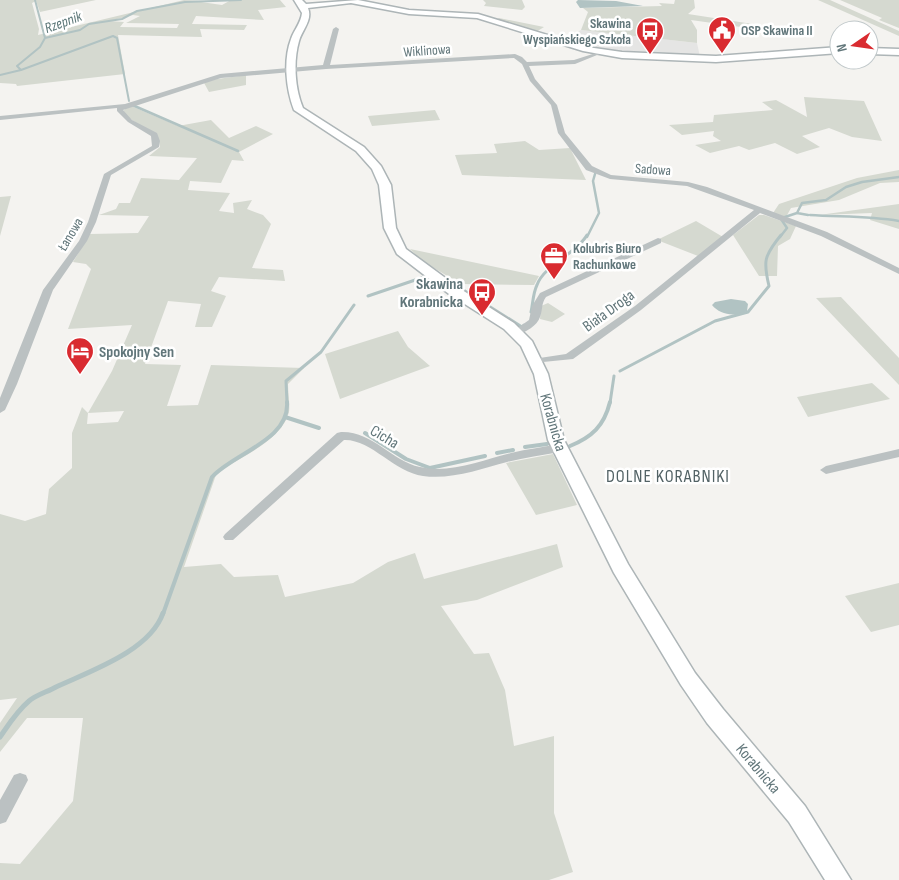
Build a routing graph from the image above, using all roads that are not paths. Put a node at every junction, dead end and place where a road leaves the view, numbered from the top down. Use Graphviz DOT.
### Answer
graph roads {
  1 [pos="301,3"];
  2 [pos="336,29"];
  3 [pos="829,51"];
  4 [pos="879,51"];
  5 [pos="600,52"];
  6 [pos="899,52"];
  7 [pos="525,64"];
  8 [pos="326,67"];
  9 [pos="293,71"];
  10 [pos="123,105"];
  11 [pos="0,118"];
  12 [pos="759,210"];
  13 [pos="658,241"];
  14 [pos="899,271"];
  15 [pos="517,332"];
  16 [pos="537,361"];
  17 [pos="0,410"];
  18 [pos="560,448"];
  19 [pos="899,453"];
  20 [pos="826,470"];
  21 [pos="229,537"];
  22 [pos="20,780"];
  23 [pos="0,816"];
  24 [pos="839,880"];
  1 -- 5 [label="street"];
  1 -- 9 [label="street, Korabnicka"];
  2 -- 8 [label="street"];
  3 -- 5 [label="street"];
  4 -- 6 [label="street"];
  5 -- 7 [label="street"];
  7 -- 8 [label="street, Wiklinowa"];
  7 -- 12 [label="street, Sadowa"];
  8 -- 9 [label="street, Wiklinowa"];
  9 -- 10 [label="street"];
  9 -- 15 [label="street, Korabnicka"];
  10 -- 11 [label="street"];
  10 -- 17 [label="street, Łanowa"];
  12 -- 14 [label="street, Sadowa"];
  12 -- 16 [label="street, Biała Droga"];
  13 -- 15 [label="street"];
  15 -- 16 [label="street, Korabnicka"];
  16 -- 18 [label="street, Korabnicka"];
  18 -- 21 [label="street, Cicha"];
  18 -- 24 [label="street, Korabnicka"];
  19 -- 20 [label="street"];
  22 -- 23 [label="street"];
}
